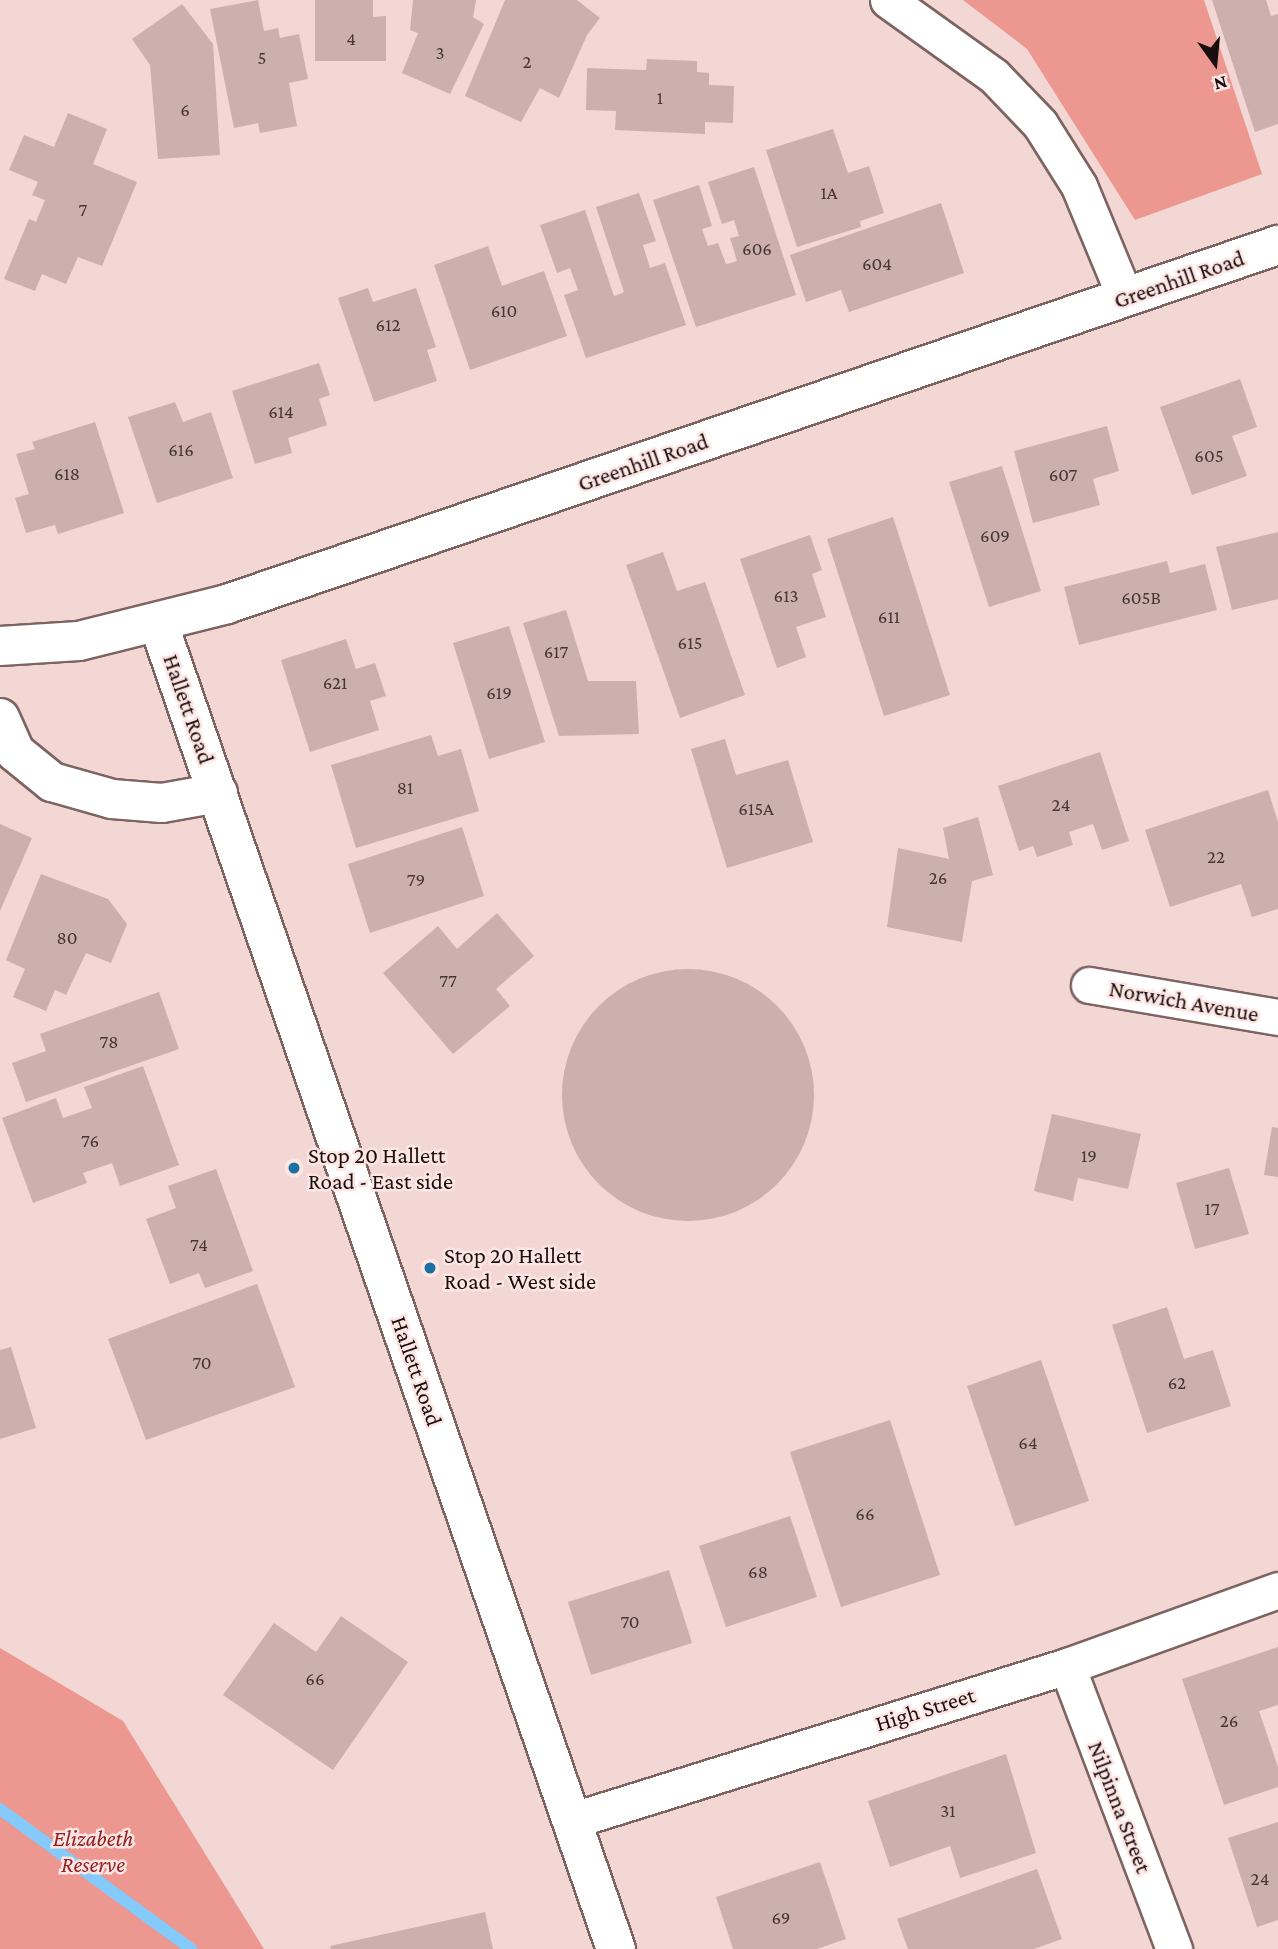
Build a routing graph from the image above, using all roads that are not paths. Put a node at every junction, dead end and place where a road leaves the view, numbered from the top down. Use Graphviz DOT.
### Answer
graph roads {
  1 [pos="888,0"];
  2 [pos="1278,245"];
  3 [pos="1125,298"];
  4 [pos="159,625"];
  5 [pos="0,646"];
  6 [pos="0,718"];
  7 [pos="218,793"];
  8 [pos="1089,985"];
  9 [pos="1278,1017"];
  10 [pos="1278,1590"];
  11 [pos="1067,1666"];
  12 [pos="570,1821"];
  13 [pos="616,1949"];
  14 [pos="1174,1949"];
  1 -- 3 [label="street"];
  2 -- 3 [label="main road, Greenhill Road"];
  3 -- 4 [label="main road, Greenhill Road"];
  4 -- 5 [label="main road, Greenhill Road"];
  4 -- 7 [label="main road, Hallett Road"];
  6 -- 7 [label="main road, Hallett Road"];
  7 -- 12 [label="main road, Hallett Road"];
  8 -- 9 [label="street, Norwich Avenue"];
  10 -- 11 [label="street, High Street"];
  11 -- 12 [label="street, High Street"];
  11 -- 14 [label="street, Nilpinna Street"];
  12 -- 13 [label="main road, Hallett Road"];
}
